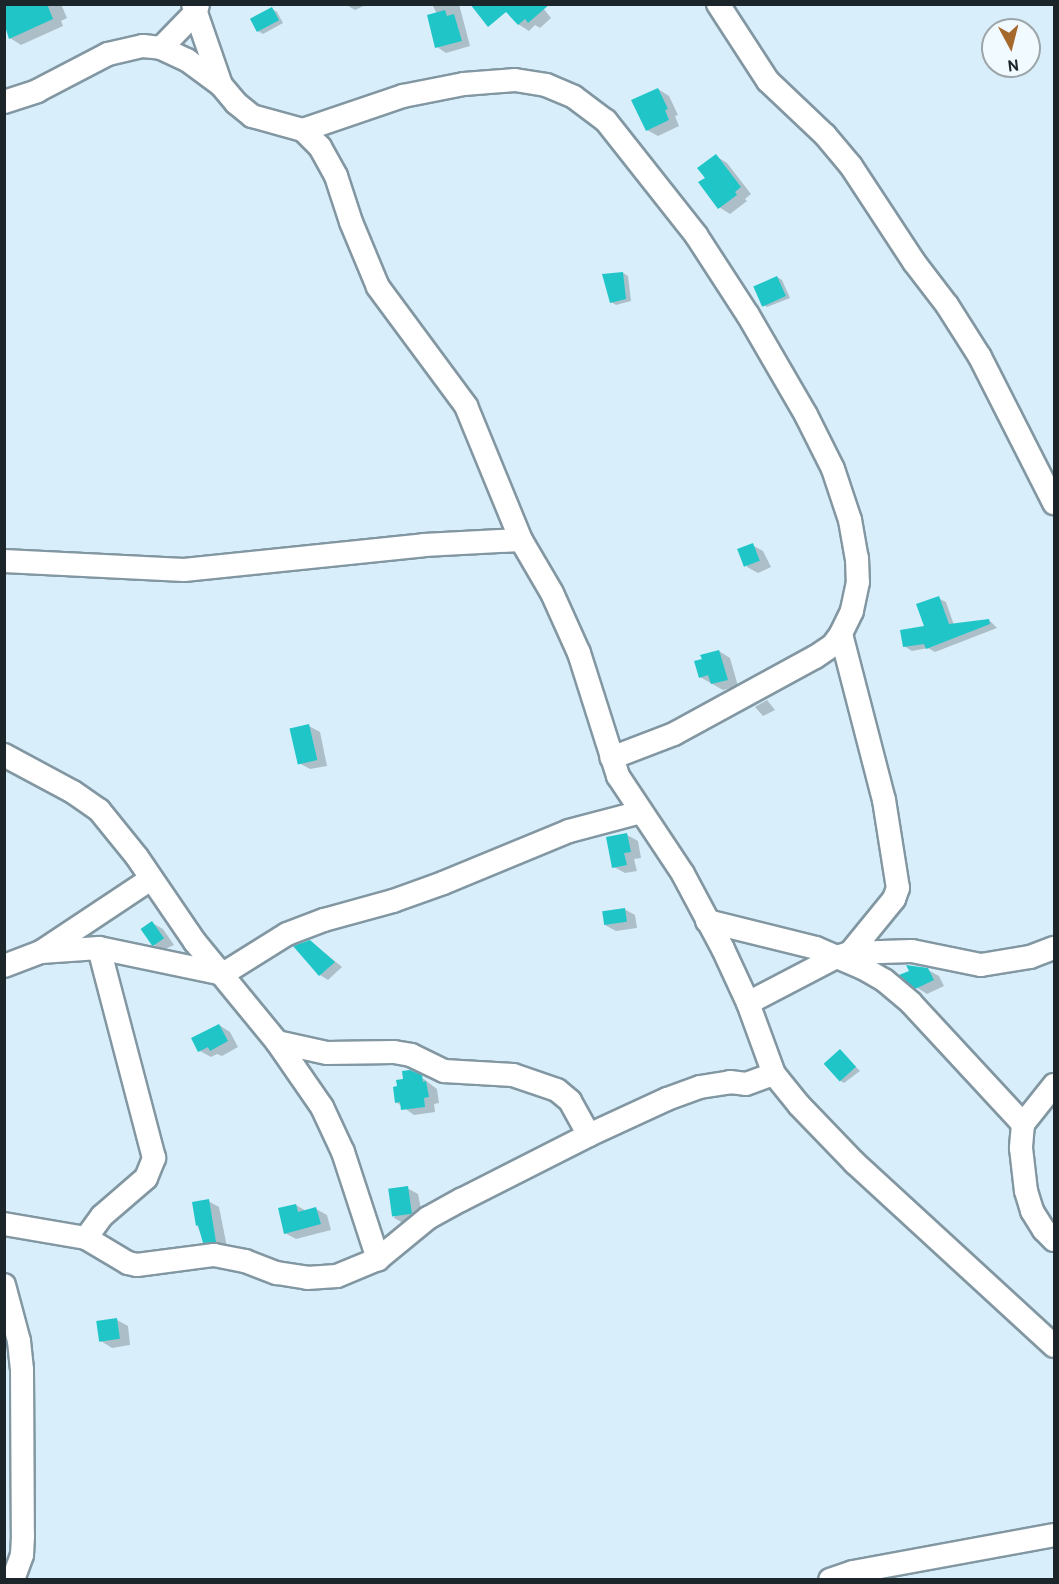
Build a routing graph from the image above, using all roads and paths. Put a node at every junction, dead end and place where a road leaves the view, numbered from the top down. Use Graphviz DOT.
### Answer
graph roads {
  1 [pos="718,4"];
  2 [pos="196,7"];
  3 [pos="161,48"];
  4 [pos="221,85"];
  5 [pos="4,102"];
  6 [pos="303,130"];
  7 [pos="1054,503"];
  8 [pos="521,540"];
  9 [pos="4,561"];
  10 [pos="842,634"];
  11 [pos="4,755"];
  12 [pos="611,758"];
  13 [pos="641,812"];
  14 [pos="151,879"];
  15 [pos="707,921"];
  16 [pos="99,948"];
  17 [pos="1054,948"];
  18 [pos="41,952"];
  19 [pos="843,955"];
  20 [pos="4,966"];
  21 [pos="223,974"];
  22 [pos="748,1003"];
  23 [pos="278,1042"];
  24 [pos="774,1074"];
  25 [pos="1054,1085"];
  26 [pos="1023,1124"];
  27 [pos="589,1135"];
  28 [pos="4,1224"];
  29 [pos="86,1238"];
  30 [pos="1054,1240"];
  31 [pos="378,1259"];
  32 [pos="4,1285"];
  33 [pos="1054,1346"];
  34 [pos="1054,1535"];
  35 [pos="13,1580"];
  36 [pos="830,1580"];
  1 -- 7 [label="street"];
  2 -- 3 [label="street"];
  2 -- 4 [label="street"];
  3 -- 4 [label="street"];
  3 -- 5 [label="street"];
  4 -- 6 [label="street"];
  6 -- 8 [label="street"];
  6 -- 10 [label="street"];
  8 -- 9 [label="street"];
  8 -- 12 [label="street"];
  10 -- 12 [label="street"];
  10 -- 19 [label="street"];
  11 -- 14 [label="street"];
  12 -- 13 [label="street"];
  13 -- 15 [label="street"];
  13 -- 21 [label="street"];
  14 -- 18 [label="street"];
  14 -- 21 [label="street"];
  15 -- 19 [label="street"];
  15 -- 22 [label="street"];
  16 -- 18 [label="street"];
  16 -- 21 [label="street"];
  16 -- 29 [label="street"];
  17 -- 19 [label="street"];
  18 -- 20 [label="street"];
  19 -- 22 [label="street"];
  19 -- 26 [label="street"];
  21 -- 23 [label="street"];
  22 -- 24 [label="street"];
  23 -- 27 [label="street"];
  23 -- 31 [label="street"];
  24 -- 27 [label="street"];
  24 -- 33 [label="street"];
  25 -- 26 [label="street"];
  26 -- 30 [label="street"];
  27 -- 31 [label="street"];
  28 -- 29 [label="street"];
  29 -- 31 [label="street"];
  32 -- 35 [label="street"];
  34 -- 36 [label="street"];
}
